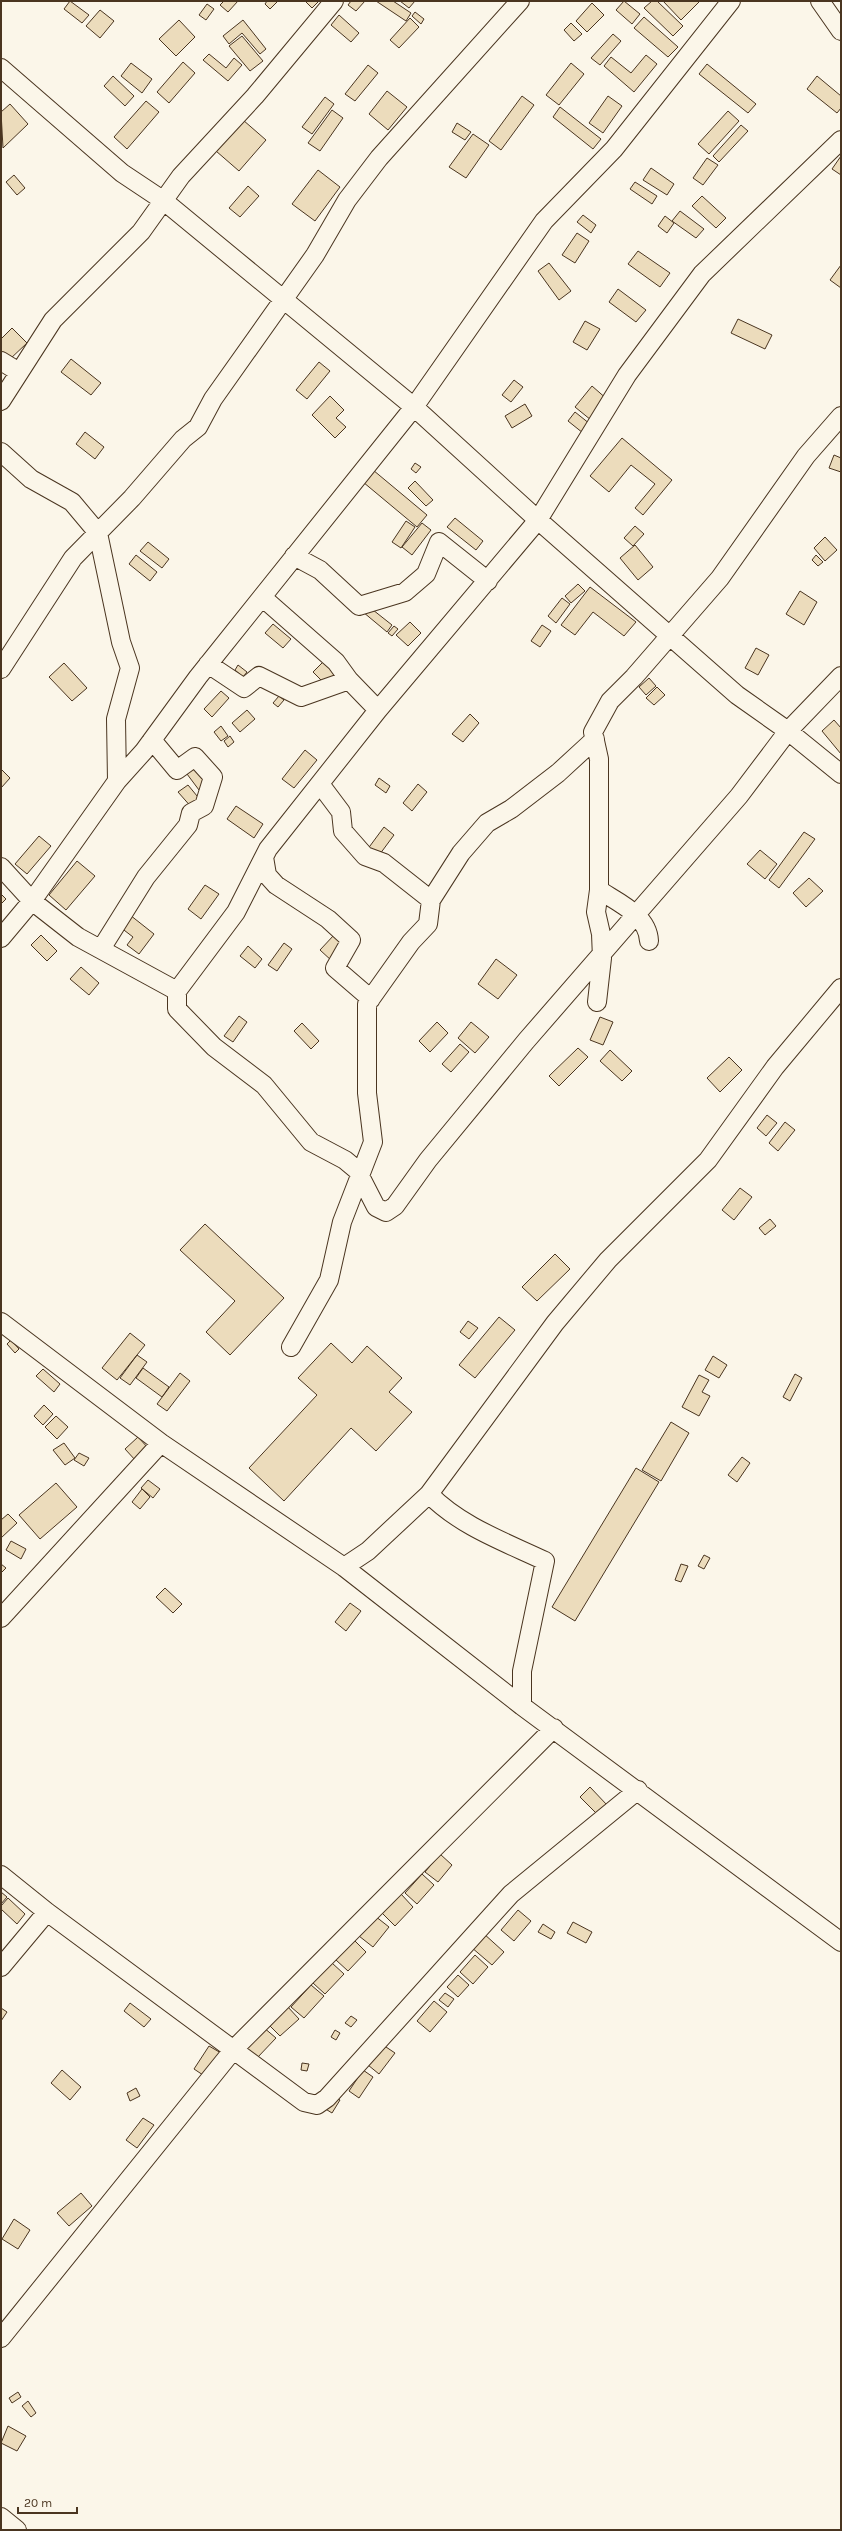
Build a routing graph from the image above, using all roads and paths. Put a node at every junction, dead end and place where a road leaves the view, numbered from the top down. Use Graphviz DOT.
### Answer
graph roads {
  1 [pos="334,1"];
  2 [pos="520,1"];
  3 [pos="731,1"];
  4 [pos="820,1"];
  5 [pos="841,30"];
  6 [pos="1,68"];
  7 [pos="841,140"];
  8 [pos="164,201"];
  9 [pos="283,298"];
  10 [pos="1,361"];
  11 [pos="19,372"];
  12 [pos="1,401"];
  13 [pos="414,407"];
  14 [pos="841,416"];
  15 [pos="1,452"];
  16 [pos="538,520"];
  17 [pos="98,533"];
  18 [pos="294,556"];
  19 [pos="488,581"];
  20 [pos="262,597"];
  21 [pos="670,636"];
  22 [pos="208,664"];
  23 [pos="1,669"];
  24 [pos="841,676"];
  25 [pos="349,680"];
  26 [pos="378,710"];
  27 [pos="788,731"];
  28 [pos="595,739"];
  29 [pos="152,740"];
  30 [pos="841,774"];
  31 [pos="117,780"];
  32 [pos="320,784"];
  33 [pos="264,857"];
  34 [pos="1,868"];
  35 [pos="599,890"];
  36 [pos="431,900"];
  37 [pos="32,901"];
  38 [pos="635,913"];
  39 [pos="1,938"];
  40 [pos="649,941"];
  41 [pos="101,950"];
  42 [pos="602,952"];
  43 [pos="841,988"];
  44 [pos="177,992"];
  45 [pos="371,999"];
  46 [pos="597,1002"];
  47 [pos="359,1174"];
  48 [pos="1,1322"];
  49 [pos="290,1347"];
  50 [pos="161,1443"];
  51 [pos="429,1494"];
  52 [pos="344,1567"];
  53 [pos="1,1618"];
  54 [pos="522,1706"];
  55 [pos="554,1728"];
  56 [pos="638,1790"];
  57 [pos="1,1875"];
  58 [pos="47,1912"];
  59 [pos="841,1942"];
  60 [pos="1,1967"];
  61 [pos="234,2049"];
  62 [pos="1,2338"];
  63 [pos="1,2517"];
  64 [pos="17,2530"];
  1 -- 8 [label="street"];
  2 -- 9 [label="street"];
  3 -- 13 [label="street"];
  4 -- 5 [label="street"];
  6 -- 8 [label="street"];
  7 -- 16 [label="street"];
  8 -- 9 [label="street"];
  8 -- 11 [label="street"];
  9 -- 13 [label="street"];
  9 -- 17 [label="street"];
  10 -- 11 [label="street"];
  11 -- 12 [label="street"];
  13 -- 16 [label="street"];
  13 -- 18 [label="street"];
  14 -- 21 [label="street"];
  15 -- 17 [label="street"];
  16 -- 19 [label="street"];
  16 -- 21 [label="street"];
  17 -- 23 [label="street"];
  17 -- 31 [label="street"];
  18 -- 19 [label="street"];
  18 -- 20 [label="street"];
  19 -- 26 [label="street"];
  20 -- 22 [label="street"];
  20 -- 25 [label="street"];
  21 -- 27 [label="street"];
  21 -- 28 [label="street"];
  22 -- 25 [label="street"];
  22 -- 29 [label="street"];
  24 -- 27 [label="street"];
  25 -- 26 [label="street"];
  26 -- 32 [label="street"];
  27 -- 30 [label="street"];
  27 -- 38 [label="street"];
  28 -- 35 [label="street"];
  28 -- 36 [label="street"];
  29 -- 31 [label="street"];
  29 -- 41 [label="street"];
  31 -- 37 [label="street"];
  32 -- 33 [label="street"];
  32 -- 36 [label="street"];
  33 -- 44 [label="street"];
  33 -- 45 [label="street"];
  34 -- 37 [label="street"];
  35 -- 38 [label="street"];
  35 -- 42 [label="street"];
  36 -- 45 [label="street"];
  37 -- 39 [label="street"];
  37 -- 41 [label="street"];
  38 -- 40 [label="street"];
  38 -- 42 [label="street"];
  41 -- 44 [label="street"];
  42 -- 46 [label="street"];
  42 -- 47 [label="street"];
  43 -- 51 [label="street"];
  44 -- 47 [label="street"];
  45 -- 47 [label="street"];
  47 -- 49 [label="street"];
  48 -- 50 [label="street"];
  50 -- 52 [label="street"];
  50 -- 53 [label="street"];
  51 -- 52 [label="street"];
  51 -- 54 [label="street"];
  52 -- 54 [label="street"];
  54 -- 55 [label="street"];
  55 -- 56 [label="street"];
  55 -- 61 [label="street"];
  56 -- 59 [label="street"];
  56 -- 61 [label="street"];
  57 -- 58 [label="street"];
  58 -- 60 [label="street"];
  58 -- 61 [label="street"];
  61 -- 62 [label="street"];
  63 -- 64 [label="street"];
}
